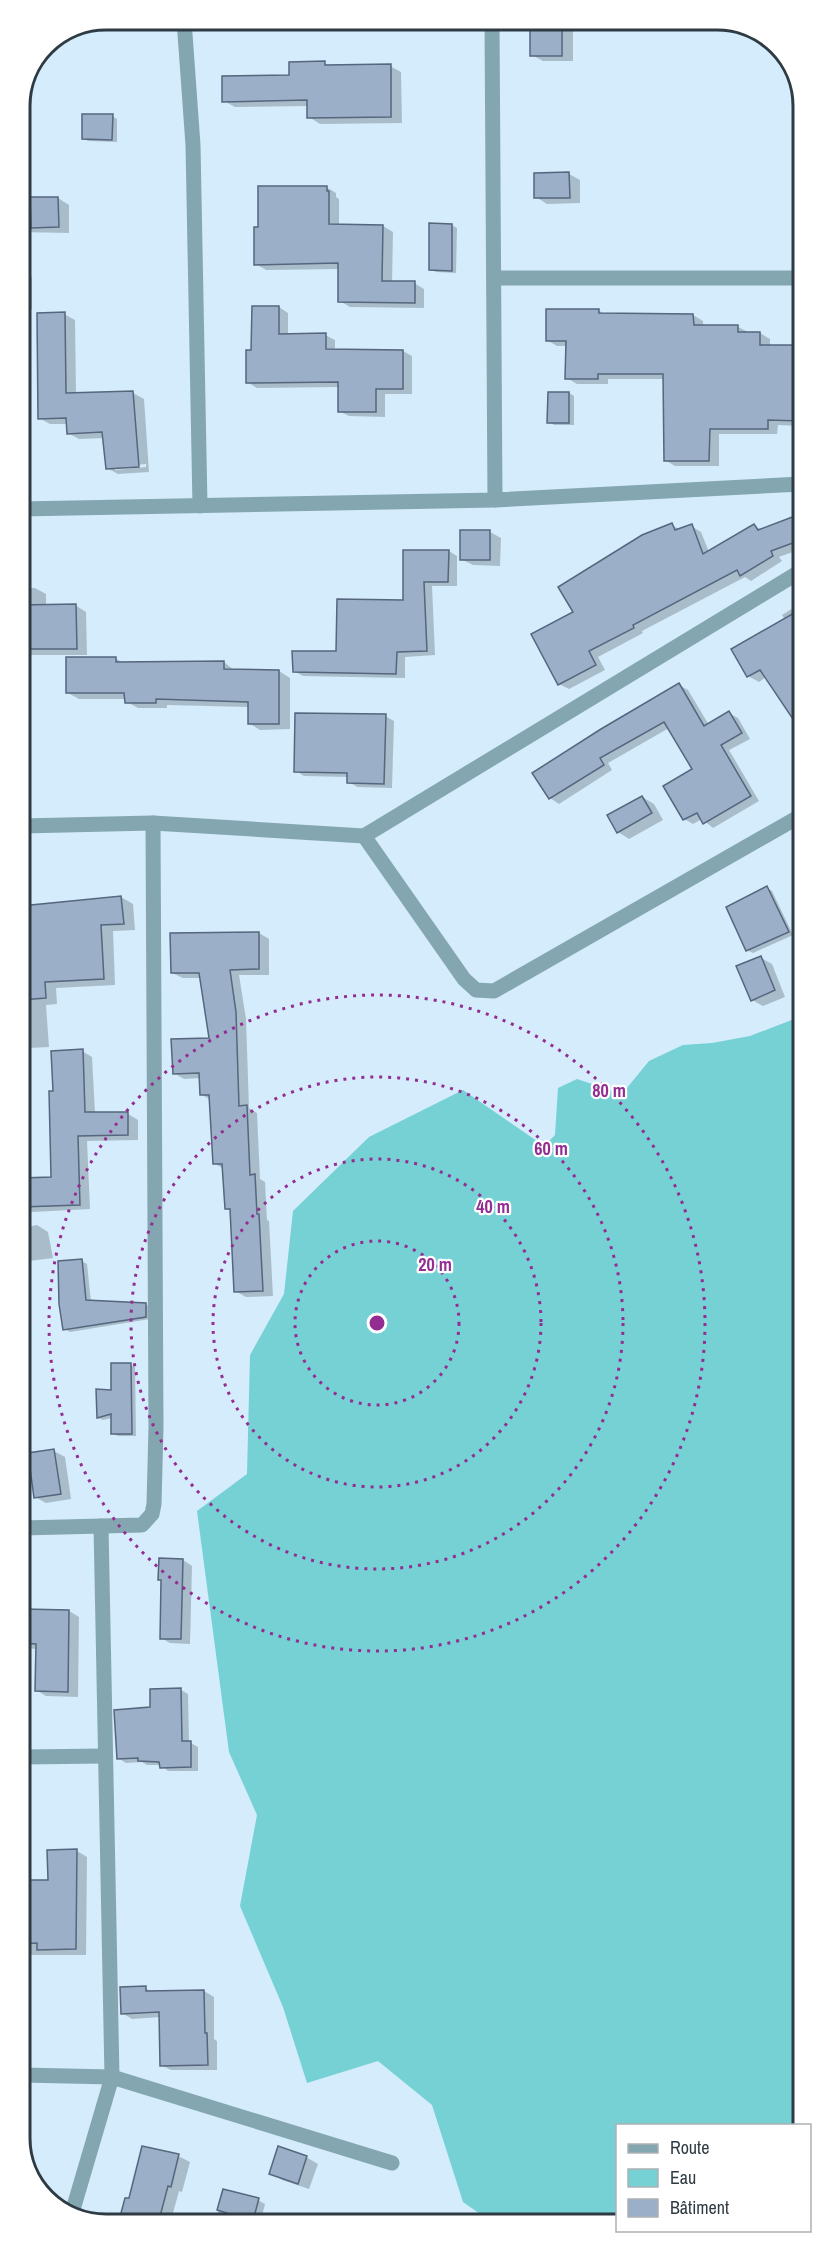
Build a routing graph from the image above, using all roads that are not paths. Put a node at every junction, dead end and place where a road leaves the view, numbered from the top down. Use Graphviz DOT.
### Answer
graph roads {
  1 [pos="185,30"];
  2 [pos="492,30"];
  3 [pos="494,278"];
  4 [pos="793,278"];
  5 [pos="793,484"];
  6 [pos="495,500"];
  7 [pos="200,506"];
  8 [pos="30,509"];
  9 [pos="793,576"];
  10 [pos="793,820"];
  11 [pos="153,823"];
  12 [pos="30,826"];
  13 [pos="364,836"];
  14 [pos="101,1526"];
  15 [pos="30,1528"];
  16 [pos="105,1756"];
  17 [pos="30,1757"];
  18 [pos="30,2075"];
  19 [pos="112,2077"];
  20 [pos="392,2163"];
  21 [pos="74,2207"];
  1 -- 7 [label="street"];
  2 -- 3 [label="street"];
  3 -- 4 [label="street"];
  3 -- 6 [label="street"];
  5 -- 6 [label="street"];
  6 -- 7 [label="street"];
  7 -- 8 [label="street"];
  9 -- 13 [label="street"];
  10 -- 13 [label="street"];
  11 -- 12 [label="street"];
  11 -- 13 [label="street"];
  11 -- 14 [label="street"];
  14 -- 15 [label="street"];
  14 -- 16 [label="street"];
  16 -- 17 [label="street"];
  16 -- 19 [label="street"];
  18 -- 19 [label="street"];
  19 -- 20 [label="street"];
  19 -- 21 [label="street"];
}
